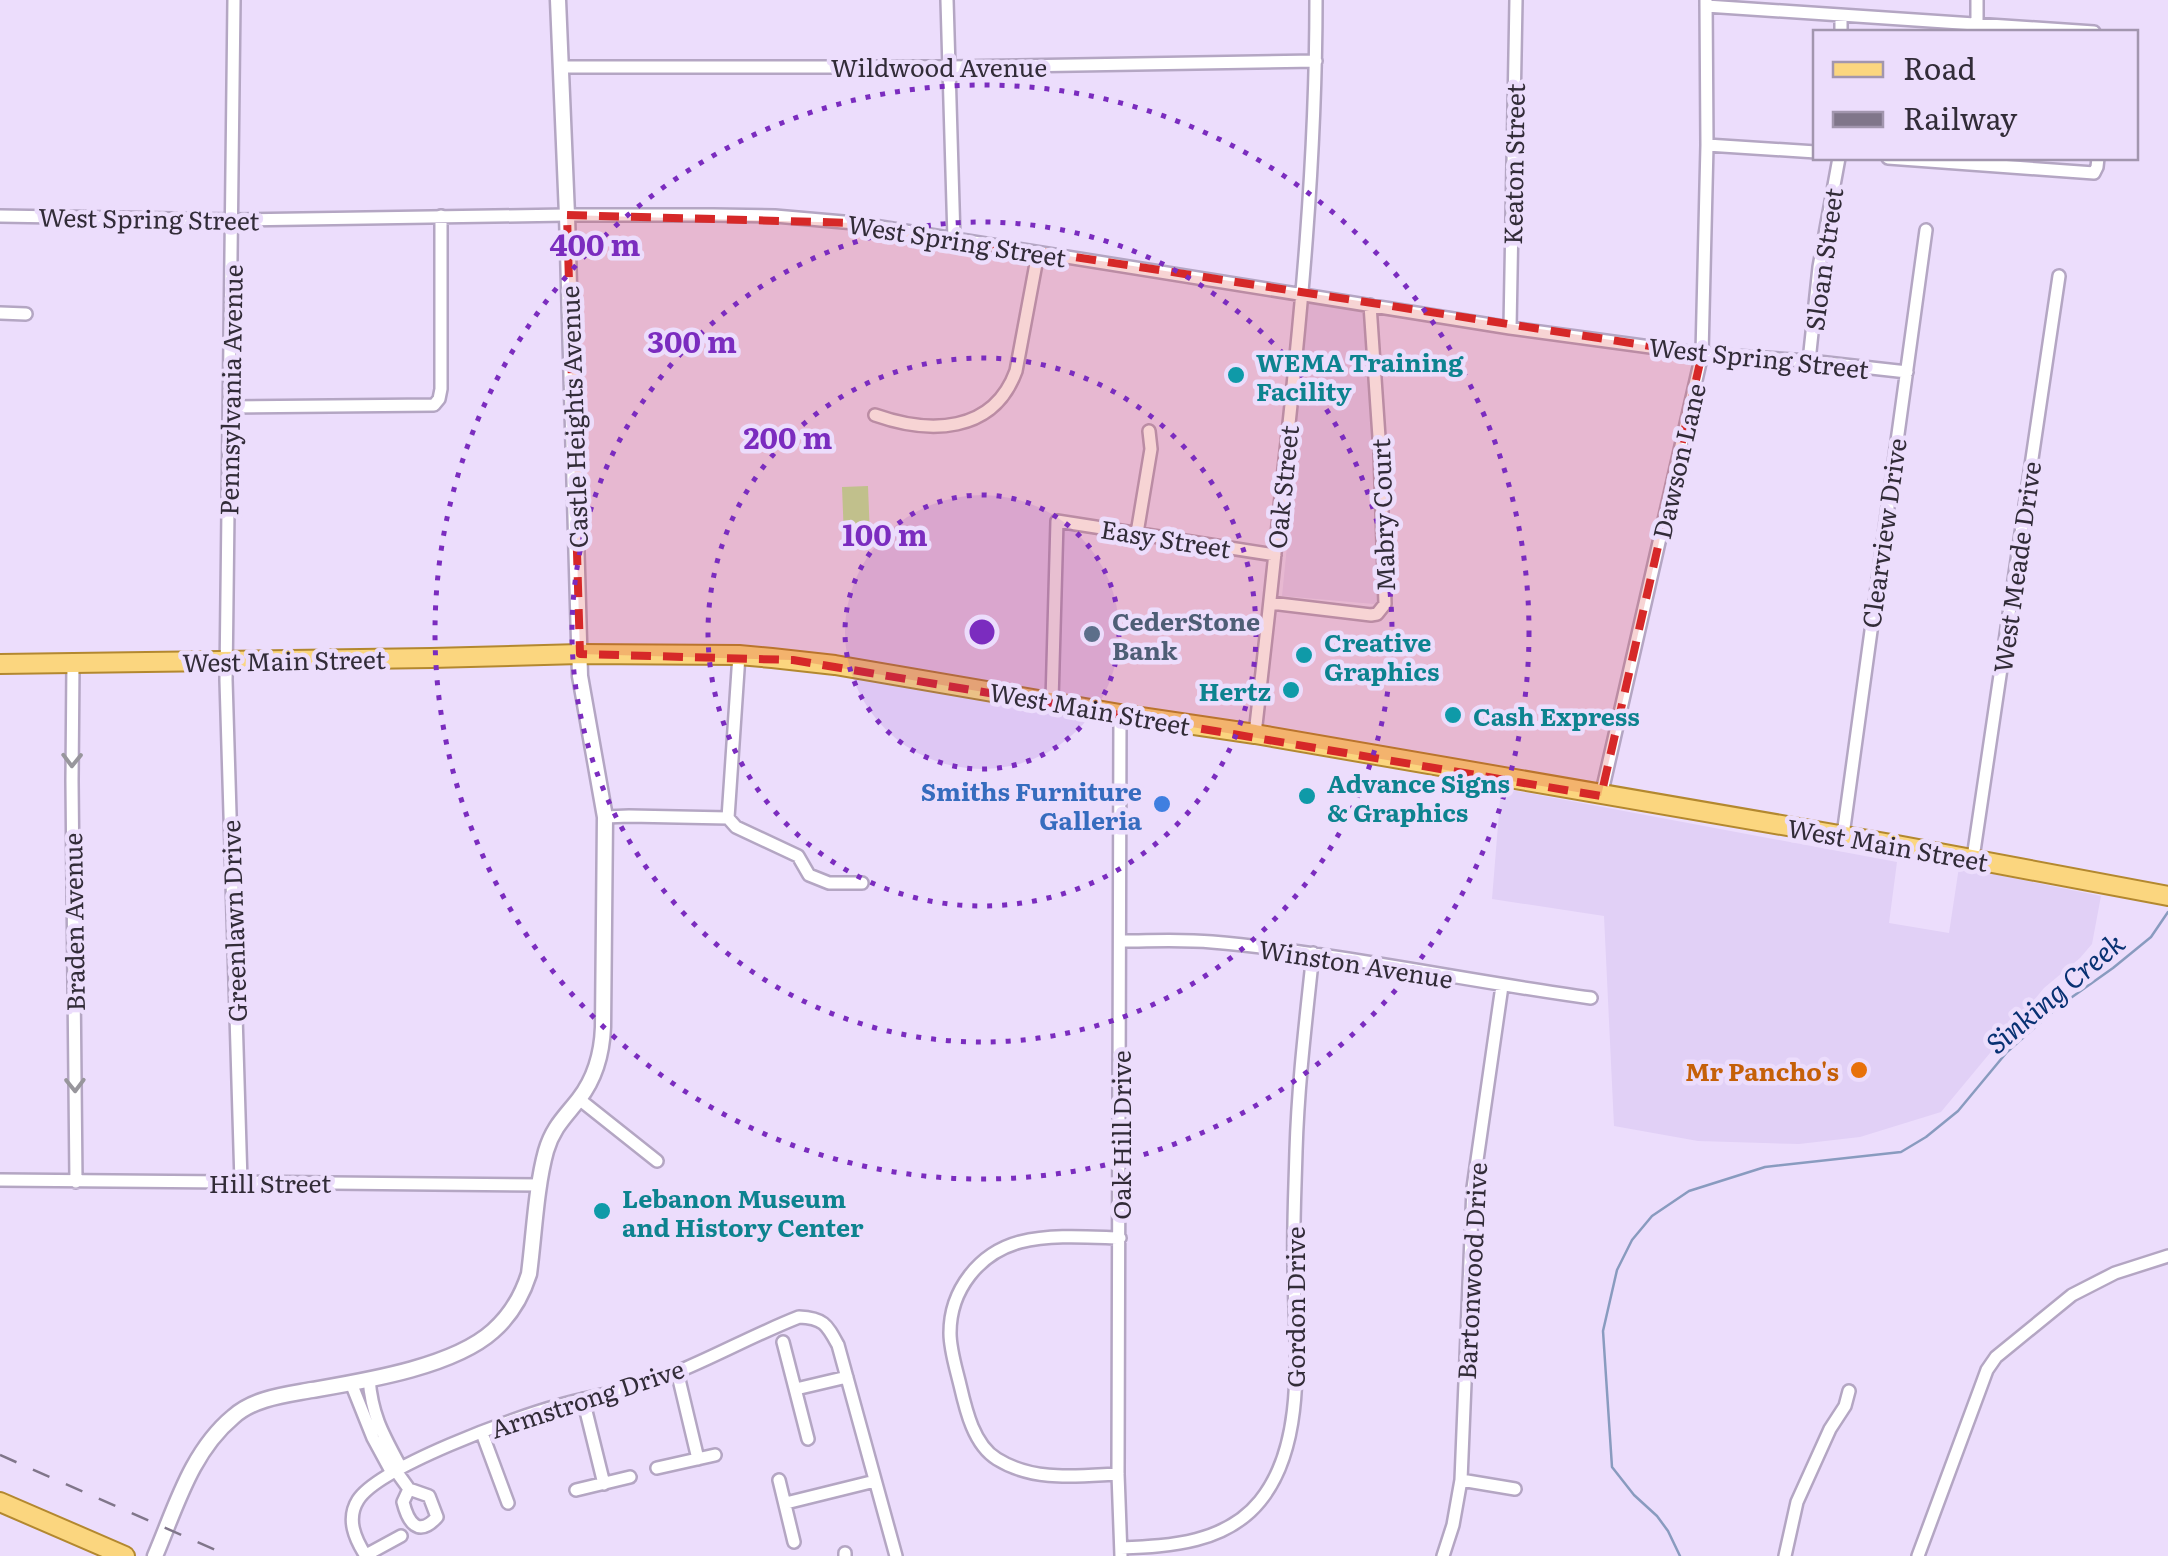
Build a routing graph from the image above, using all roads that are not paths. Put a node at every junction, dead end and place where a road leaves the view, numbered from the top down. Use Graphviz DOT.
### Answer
graph roads {
  1 [pos="234,0"];
  2 [pos="558,0"];
  3 [pos="948,0"];
  4 [pos="1316,0"];
  5 [pos="1516,0"];
  6 [pos="1977,0"];
  7 [pos="1706,3"];
  8 [pos="1841,15"];
  9 [pos="1977,28"];
  10 [pos="1841,30"];
  11 [pos="2036,30"];
  12 [pos="1316,61"];
  13 [pos="561,67"];
  14 [pos="950,67"];
  15 [pos="1706,145"];
  16 [pos="1813,152"];
  17 [pos="1839,160"];
  18 [pos="1946,160"];
  19 [pos="2098,160"];
  20 [pos="1975,161"];
  21 [pos="567,214"];
  22 [pos="0,216"];
  23 [pos="441,216"];
  24 [pos="232,220"];
  25 [pos="1926,230"];
  26 [pos="954,239"];
  27 [pos="1038,253"];
  28 [pos="2059,276"];
  29 [pos="1303,294"];
  30 [pos="1370,305"];
  31 [pos="0,313"];
  32 [pos="26,314"];
  33 [pos="1510,328"];
  34 [pos="1702,354"];
  35 [pos="1808,361"];
  36 [pos="1907,372"];
  37 [pos="230,407"];
  38 [pos="875,415"];
  39 [pos="1149,431"];
  40 [pos="1136,533"];
  41 [pos="1275,555"];
  42 [pos="1270,603"];
  43 [pos="580,654"];
  44 [pos="740,655"];
  45 [pos="226,660"];
  46 [pos="73,662"];
  47 [pos="0,664"];
  48 [pos="1052,701"];
  49 [pos="1120,714"];
  50 [pos="1254,734"];
  51 [pos="1601,796"];
  52 [pos="605,817"];
  53 [pos="728,818"];
  54 [pos="1842,836"];
  55 [pos="1973,858"];
  56 [pos="862,883"];
  57 [pos="2168,896"];
  58 [pos="1120,941"];
  59 [pos="1313,953"];
  60 [pos="1502,986"];
  61 [pos="1591,998"];
  62 [pos="579,1099"];
  63 [pos="657,1161"];
  64 [pos="0,1180"];
  65 [pos="76,1182"];
  66 [pos="242,1182"];
  67 [pos="540,1185"];
  68 [pos="1120,1238"];
  69 [pos="2168,1256"];
  70 [pos="783,1342"];
  71 [pos="677,1371"];
  72 [pos="847,1377"];
  73 [pos="369,1379"];
  74 [pos="351,1383"];
  75 [pos="796,1390"];
  76 [pos="1849,1391"];
  77 [pos="583,1399"];
  78 [pos="482,1433"];
  79 [pos="808,1440"];
  80 [pos="715,1456"];
  81 [pos="698,1459"];
  82 [pos="657,1468"];
  83 [pos="396,1471"];
  84 [pos="1118,1474"];
  85 [pos="630,1477"];
  86 [pos="779,1480"];
  87 [pos="1461,1480"];
  88 [pos="876,1481"];
  89 [pos="604,1484"];
  90 [pos="408,1489"];
  91 [pos="1516,1489"];
  92 [pos="576,1490"];
  93 [pos="0,1502"];
  94 [pos="508,1503"];
  95 [pos="786,1503"];
  96 [pos="401,1536"];
  97 [pos="794,1542"];
  98 [pos="1120,1552"];
  99 [pos="125,1556"];
  100 [pos="155,1556"];
  101 [pos="366,1556"];
  102 [pos="896,1556"];
  103 [pos="1443,1556"];
  104 [pos="1785,1556"];
  105 [pos="1918,1556"];
  1 -- 24 [label="street, Pennsylvania Avenue"];
  2 -- 13 [label="street, Castle Heights Avenue"];
  3 -- 14 [label="street"];
  4 -- 12 [label="street, Oak Street"];
  5 -- 33 [label="street, Keaton Street"];
  6 -- 9 [label="street"];
  7 -- 8 [label="street"];
  7 -- 15 [label="street, Dawson Lane"];
  8 -- 9 [label="street"];
  8 -- 10 [label="street"];
  9 -- 11 [label="street"];
  12 -- 14 [label="street, Wildwood Avenue"];
  12 -- 29 [label="street, Oak Street"];
  13 -- 14 [label="street, Wildwood Avenue"];
  13 -- 21 [label="street, Castle Heights Avenue"];
  14 -- 26 [label="street"];
  15 -- 16 [label="street"];
  15 -- 34 [label="street, Dawson Lane"];
  17 -- 35 [label="street, Sloan Street"];
  18 -- 20 [label="street"];
  19 -- 20 [label="street"];
  21 -- 23 [label="street, West Spring Street"];
  21 -- 26 [label="street, West Spring Street"];
  21 -- 43 [label="street, Castle Heights Avenue"];
  22 -- 24 [label="street, West Spring Street"];
  23 -- 24 [label="street, West Spring Street"];
  23 -- 37 [label="street"];
  24 -- 37 [label="street, Pennsylvania Avenue"];
  25 -- 36 [label="street, Clearview Drive"];
  26 -- 27 [label="street, West Spring Street"];
  27 -- 29 [label="street, West Spring Street"];
  27 -- 38 [label="street"];
  28 -- 55 [label="street, West Meade Drive"];
  29 -- 30 [label="street, West Spring Street"];
  29 -- 41 [label="street, Oak Street"];
  30 -- 33 [label="street, West Spring Street"];
  30 -- 42 [label="street, Mabry Court"];
  31 -- 32 [label="street"];
  33 -- 34 [label="street, West Spring Street"];
  34 -- 35 [label="street, West Spring Street"];
  34 -- 51 [label="street, Dawson Lane"];
  35 -- 36 [label="street, West Spring Street"];
  36 -- 54 [label="street, Clearview Drive"];
  37 -- 45 [label="street, Pennsylvania Avenue"];
  39 -- 40 [label="street"];
  40 -- 41 [label="street, Easy Street"];
  40 -- 48 [label="street, Easy Street"];
  41 -- 42 [label="street, Oak Street"];
  42 -- 50 [label="street, Oak Street"];
  43 -- 44 [label="main road, West Main Street"];
  43 -- 45 [label="main road, West Main Street"];
  43 -- 52 [label="street, Castle Heights Avenue"];
  44 -- 48 [label="main road, West Main Street"];
  44 -- 53 [label="street"];
  45 -- 46 [label="main road, West Main Street"];
  45 -- 66 [label="street, Greenlawn Drive"];
  46 -- 47 [label="main road, West Main Street"];
  46 -- 65 [label="street, Braden Avenue, one-way"];
  48 -- 49 [label="main road, West Main Street"];
  49 -- 50 [label="main road, West Main Street"];
  49 -- 58 [label="street, Oak Hill Drive"];
  50 -- 51 [label="main road, West Main Street"];
  51 -- 54 [label="main road, West Main Street"];
  52 -- 53 [label="street"];
  52 -- 62 [label="street, Castle Heights Avenue"];
  53 -- 56 [label="street"];
  54 -- 55 [label="main road, West Main Street"];
  55 -- 57 [label="main road, West Main Street"];
  58 -- 59 [label="street, Winston Avenue"];
  58 -- 68 [label="street, Oak Hill Drive"];
  59 -- 60 [label="street, Winston Avenue"];
  59 -- 98 [label="street, Gordon Drive"];
  60 -- 61 [label="street, Winston Avenue"];
  60 -- 87 [label="street, Bartonwood Drive"];
  62 -- 63 [label="street"];
  62 -- 67 [label="street, Castle Heights Avenue"];
  64 -- 65 [label="street, Hill Street"];
  65 -- 66 [label="street, Hill Street"];
  66 -- 67 [label="street, Hill Street"];
  67 -- 73 [label="street, Castle Heights Avenue"];
  68 -- 84 [label="street, Oak Hill Drive"];
  68 -- 84 [label="street"];
  69 -- 105 [label="street"];
  70 -- 75 [label="street"];
  71 -- 72 [label="street, Armstrong Drive"];
  71 -- 77 [label="street, Armstrong Drive"];
  71 -- 81 [label="street"];
  72 -- 75 [label="street"];
  72 -- 88 [label="street, Armstrong Drive"];
  73 -- 74 [label="street, Castle Heights Avenue"];
  73 -- 83 [label="street"];
  74 -- 83 [label="street"];
  74 -- 100 [label="street, Castle Heights Avenue"];
  75 -- 79 [label="street"];
  76 -- 104 [label="street"];
  77 -- 78 [label="street, Armstrong Drive"];
  77 -- 89 [label="street"];
  78 -- 83 [label="street, Armstrong Drive"];
  78 -- 94 [label="street"];
  80 -- 81 [label="street"];
  81 -- 82 [label="street"];
  83 -- 90 [label="street"];
  83 -- 101 [label="street, Armstrong Drive"];
  84 -- 98 [label="street, Oak Hill Drive"];
  85 -- 89 [label="street"];
  86 -- 95 [label="street"];
  87 -- 91 [label="street"];
  87 -- 103 [label="street, Bartonwood Drive"];
  88 -- 95 [label="street"];
  88 -- 102 [label="street, Armstrong Drive"];
  89 -- 92 [label="street"];
  93 -- 99 [label="main road"];
  95 -- 97 [label="street"];
  96 -- 101 [label="street"];
}
